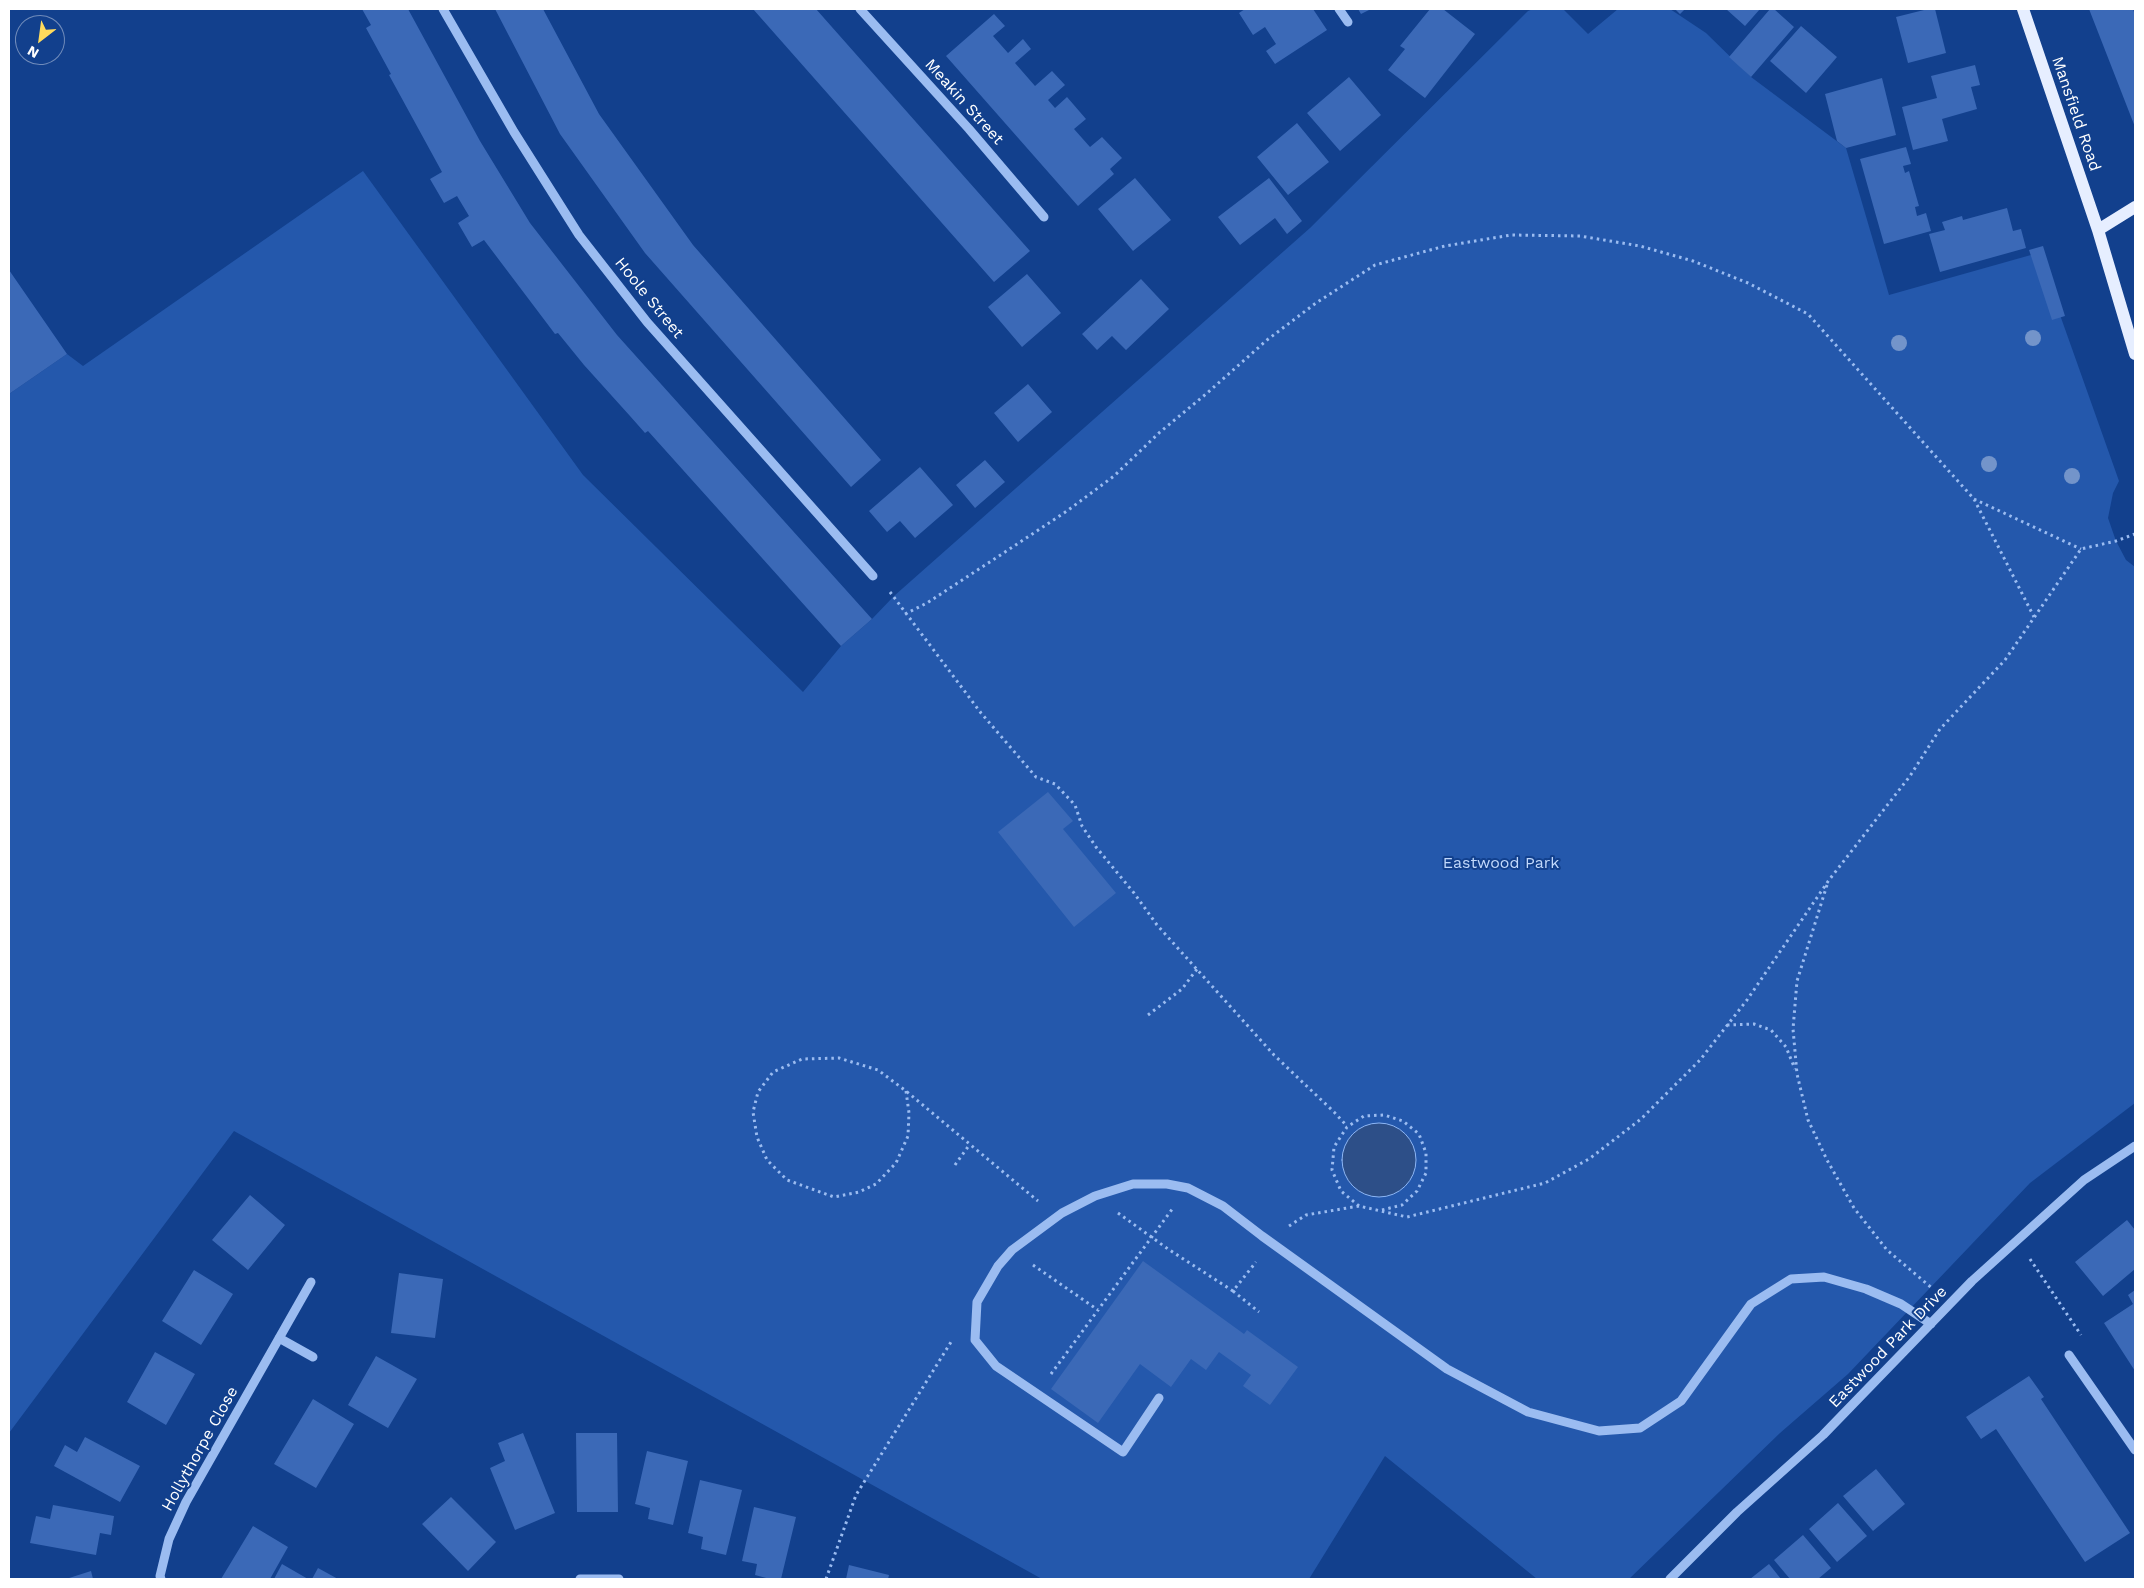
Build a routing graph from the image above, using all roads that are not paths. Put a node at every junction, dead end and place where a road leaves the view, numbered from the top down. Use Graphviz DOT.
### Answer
graph roads {
  1 [pos="443,9"];
  2 [pos="860,9"];
  3 [pos="1339,9"];
  4 [pos="2022,9"];
  5 [pos="1348,22"];
  6 [pos="2135,207"];
  7 [pos="1044,217"];
  8 [pos="2098,230"];
  9 [pos="2135,354"];
  10 [pos="873,576"];
  11 [pos="2135,1146"];
  12 [pos="311,1282"];
  13 [pos="1931,1324"];
  14 [pos="279,1338"];
  15 [pos="2069,1355"];
  16 [pos="313,1357"];
  17 [pos="1160,1398"];
  18 [pos="2135,1450"];
  19 [pos="161,1579"];
  20 [pos="580,1579"];
  21 [pos="619,1579"];
  22 [pos="1670,1579"];
  1 -- 10 [label="street, Hoole Street"];
  2 -- 7 [label="street, Meakin Street"];
  3 -- 5 [label="street"];
  4 -- 8 [label="main road, Mansfield Road"];
  6 -- 8 [label="main road"];
  8 -- 9 [label="main road, Mansfield Road"];
  11 -- 13 [label="street, Eastwood Park Drive"];
  12 -- 14 [label="street, Hollythorpe Close"];
  13 -- 17 [label="street"];
  13 -- 22 [label="street, Eastwood Park Drive"];
  14 -- 16 [label="street"];
  14 -- 19 [label="street, Hollythorpe Close"];
  15 -- 18 [label="street"];
  20 -- 21 [label="street"];
}
